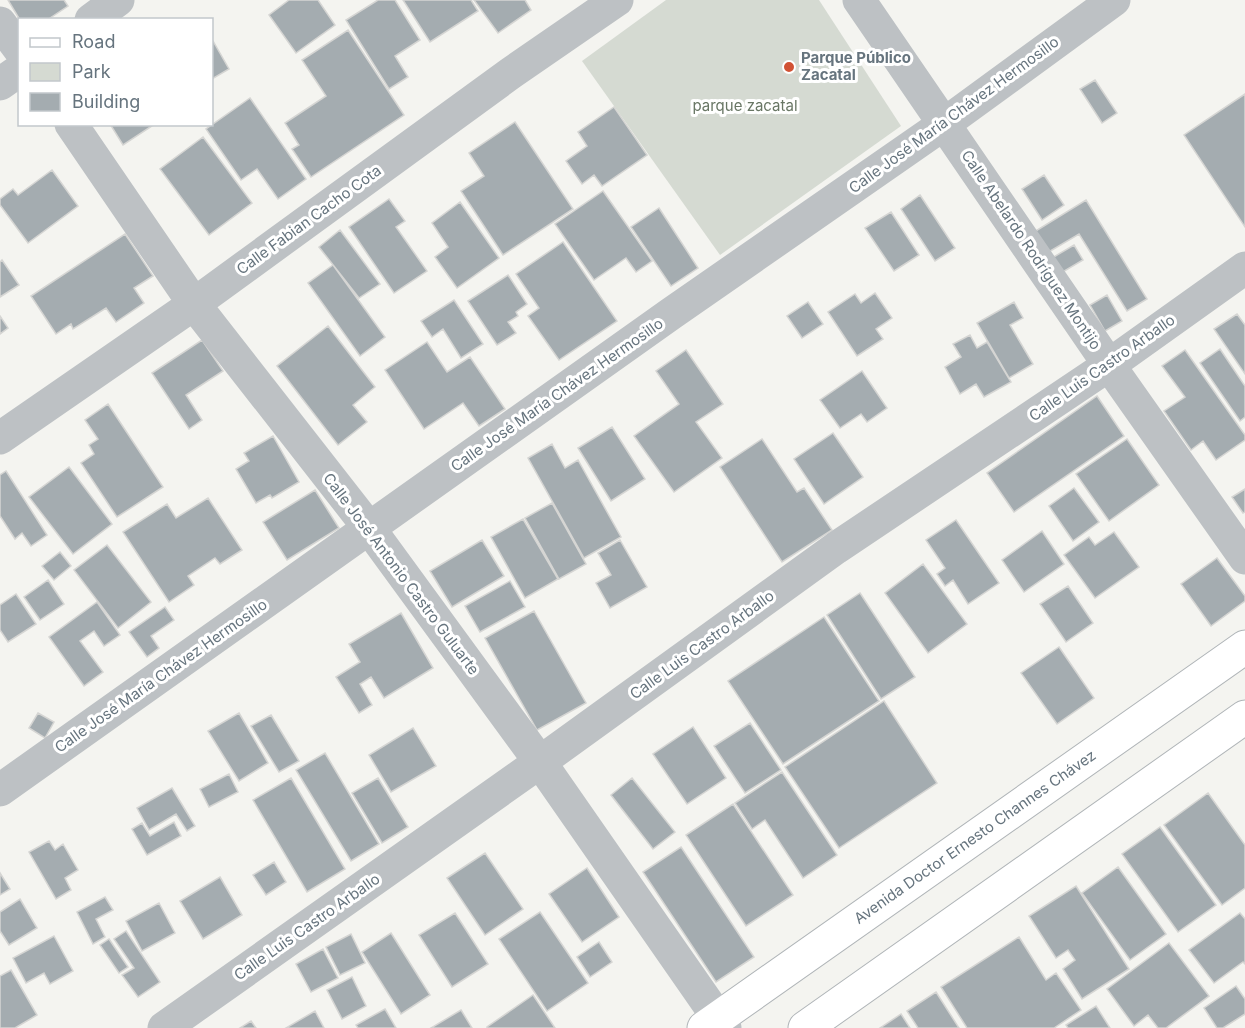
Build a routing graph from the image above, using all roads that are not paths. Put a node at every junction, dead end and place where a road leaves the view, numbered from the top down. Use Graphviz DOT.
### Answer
graph roads {
  1 [pos="118,0"];
  2 [pos="617,0"];
  3 [pos="859,0"];
  4 [pos="1114,0"];
  5 [pos="94,18"];
  6 [pos="0,23"];
  7 [pos="18,47"];
  8 [pos="18,71"];
  9 [pos="0,84"];
  10 [pos="944,124"];
  11 [pos="72,126"];
  12 [pos="1245,268"];
  13 [pos="194,304"];
  14 [pos="1109,365"];
  15 [pos="0,438"];
  16 [pos="369,528"];
  17 [pos="1245,558"];
  18 [pos="1245,647"];
  19 [pos="1245,717"];
  20 [pos="540,762"];
  21 [pos="0,790"];
  22 [pos="716,1025"];
  23 [pos="164,1028"];
  24 [pos="805,1028"];
  1 -- 5 [label="street"];
  2 -- 13 [label="street, Calle Fabian Cacho Cota"];
  3 -- 10 [label="street, Calle Abelardo Rodríguez Montijo"];
  4 -- 10 [label="street, Calle José María Chávez Hermosillo"];
  6 -- 7 [label="street"];
  8 -- 9 [label="street"];
  10 -- 14 [label="street, Calle Abelardo Rodríguez Montijo"];
  10 -- 16 [label="street, Calle José María Chávez Hermosillo"];
  11 -- 13 [label="street, Calle José Antonio Castro Guluarte"];
  12 -- 14 [label="street, Calle Luis Castro Arballo"];
  13 -- 15 [label="street, Calle Fabian Cacho Cota"];
  13 -- 16 [label="street, Calle José Antonio Castro Guluarte"];
  14 -- 17 [label="street, Calle Abelardo Rodríguez Montijo"];
  14 -- 20 [label="street, Calle Luis Castro Arballo"];
  16 -- 20 [label="street, Calle José Antonio Castro Guluarte"];
  16 -- 21 [label="street, Calle José María Chávez Hermosillo"];
  18 -- 22 [label="street, Avenida Doctor Ernesto Channes Chávez"];
  19 -- 24 [label="street"];
  20 -- 22 [label="street, Calle José Antonio Castro Guluarte"];
  20 -- 23 [label="street, Calle Luis Castro Arballo"];
}
